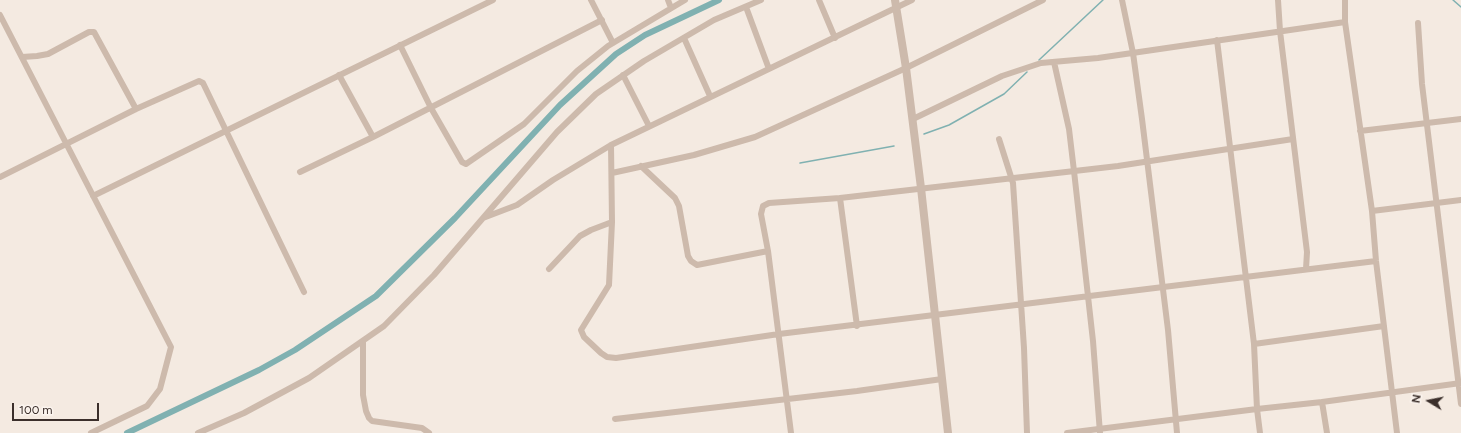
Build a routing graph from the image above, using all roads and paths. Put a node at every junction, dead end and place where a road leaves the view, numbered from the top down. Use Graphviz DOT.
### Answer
graph roads {
  1 [pos="493,0"];
  2 [pos="591,0"];
  3 [pos="668,0"];
  4 [pos="685,0"];
  5 [pos="761,0"];
  6 [pos="818,0"];
  7 [pos="912,0"];
  8 [pos="1043,0"];
  9 [pos="1122,0"];
  10 [pos="1278,0"];
  11 [pos="1345,0"];
  12 [pos="896,4"];
  13 [pos="746,7"];
  14 [pos="671,8"];
  15 [pos="0,15"];
  16 [pos="602,20"];
  17 [pos="1345,22"];
  18 [pos="1418,23"];
  19 [pos="1280,31"];
  20 [pos="684,38"];
  21 [pos="835,38"];
  22 [pos="1217,40"];
  23 [pos="613,43"];
  24 [pos="400,45"];
  25 [pos="1133,53"];
  26 [pos="22,57"];
  27 [pos="1054,62"];
  28 [pos="906,68"];
  29 [pos="769,69"];
  30 [pos="339,75"];
  31 [pos="624,75"];
  32 [pos="710,96"];
  33 [pos="431,108"];
  34 [pos="136,109"];
  35 [pos="913,119"];
  36 [pos="1461,119"];
  37 [pos="1427,123"];
  38 [pos="648,126"];
  39 [pos="226,131"];
  40 [pos="1360,131"];
  41 [pos="373,137"];
  42 [pos="999,139"];
  43 [pos="1293,139"];
  44 [pos="66,144"];
  45 [pos="612,144"];
  46 [pos="1230,149"];
  47 [pos="1147,161"];
  48 [pos="641,166"];
  49 [pos="1074,171"];
  50 [pos="300,172"];
  51 [pos="612,173"];
  52 [pos="0,177"];
  53 [pos="1012,177"];
  54 [pos="921,188"];
  55 [pos="93,196"];
  56 [pos="840,198"];
  57 [pos="1461,200"];
  58 [pos="1437,203"];
  59 [pos="1372,211"];
  60 [pos="482,218"];
  61 [pos="612,222"];
  62 [pos="768,251"];
  63 [pos="1376,261"];
  64 [pos="549,269"];
  65 [pos="1306,269"];
  66 [pos="1245,277"];
  67 [pos="1163,287"];
  68 [pos="304,292"];
  69 [pos="1088,296"];
  70 [pos="1021,305"];
  71 [pos="934,316"];
  72 [pos="857,326"];
  73 [pos="1384,326"];
  74 [pos="779,334"];
  75 [pos="363,342"];
  76 [pos="1254,344"];
  77 [pos="942,378"];
  78 [pos="1460,384"];
  79 [pos="1392,393"];
  80 [pos="787,399"];
  81 [pos="1322,402"];
  82 [pos="1461,404"];
  83 [pos="1257,409"];
  84 [pos="615,419"];
  85 [pos="1175,420"];
  86 [pos="1100,431"];
  87 [pos="91,433"];
  88 [pos="198,433"];
  89 [pos="429,433"];
  90 [pos="791,433"];
  91 [pos="948,433"];
  92 [pos="1027,433"];
  93 [pos="1067,433"];
  94 [pos="1176,433"];
  95 [pos="1260,433"];
  96 [pos="1327,433"];
  97 [pos="1397,433"];
  1 -- 24 [label="street"];
  2 -- 16 [label="street"];
  3 -- 14 [label="street"];
  4 -- 14 [label="street"];
  5 -- 13 [label="street"];
  6 -- 21 [label="street"];
  7 -- 12 [label="street"];
  8 -- 28 [label="street"];
  9 -- 25 [label="street"];
  10 -- 19 [label="street"];
  11 -- 17 [label="street"];
  12 -- 21 [label="street"];
  12 -- 28 [label="street"];
  13 -- 20 [label="street"];
  13 -- 29 [label="street"];
  14 -- 23 [label="street"];
  15 -- 26 [label="street"];
  16 -- 23 [label="street"];
  16 -- 33 [label="street"];
  17 -- 19 [label="street"];
  17 -- 40 [label="street"];
  18 -- 37 [label="street"];
  19 -- 22 [label="street"];
  19 -- 43 [label="street"];
  20 -- 31 [label="street"];
  20 -- 32 [label="street"];
  21 -- 29 [label="street"];
  22 -- 25 [label="street"];
  22 -- 46 [label="street"];
  23 -- 33 [label="street"];
  24 -- 30 [label="street"];
  24 -- 33 [label="street"];
  25 -- 27 [label="street"];
  25 -- 47 [label="street"];
  26 -- 34 [label="street"];
  26 -- 44 [label="street"];
  27 -- 35 [label="street"];
  27 -- 49 [label="street"];
  28 -- 35 [label="street"];
  28 -- 48 [label="street"];
  29 -- 32 [label="street"];
  30 -- 39 [label="street"];
  30 -- 41 [label="street"];
  31 -- 38 [label="street"];
  31 -- 60 [label="street"];
  32 -- 38 [label="street"];
  33 -- 41 [label="street"];
  34 -- 39 [label="street"];
  34 -- 44 [label="street"];
  35 -- 54 [label="street"];
  36 -- 37 [label="street"];
  37 -- 40 [label="street"];
  37 -- 58 [label="street"];
  38 -- 45 [label="street"];
  39 -- 55 [label="street"];
  39 -- 68 [label="street"];
  40 -- 59 [label="street"];
  41 -- 50 [label="street"];
  42 -- 53 [label="street"];
  43 -- 46 [label="street"];
  43 -- 65 [label="street"];
  44 -- 52 [label="street"];
  44 -- 55 [label="street"];
  45 -- 51 [label="street"];
  45 -- 60 [label="street"];
  46 -- 47 [label="street"];
  46 -- 66 [label="street"];
  47 -- 49 [label="street"];
  47 -- 67 [label="street"];
  48 -- 51 [label="street"];
  48 -- 62 [label="street"];
  49 -- 53 [label="street"];
  49 -- 69 [label="street"];
  51 -- 61 [label="street"];
  53 -- 54 [label="street"];
  53 -- 70 [label="street"];
  54 -- 56 [label="street"];
  54 -- 71 [label="street"];
  55 -- 87 [label="street"];
  56 -- 62 [label="street"];
  56 -- 72 [label="street"];
  57 -- 58 [label="street"];
  58 -- 59 [label="street"];
  58 -- 78 [label="street"];
  59 -- 63 [label="street"];
  60 -- 75 [label="street"];
  61 -- 64 [label="street"];
  61 -- 74 [label="street"];
  62 -- 74 [label="street"];
  63 -- 65 [label="street"];
  63 -- 73 [label="street"];
  65 -- 66 [label="street"];
  66 -- 67 [label="street"];
  66 -- 76 [label="street"];
  67 -- 69 [label="street"];
  67 -- 85 [label="street"];
  69 -- 70 [label="street"];
  69 -- 86 [label="street"];
  70 -- 71 [label="street"];
  70 -- 92 [label="street"];
  71 -- 72 [label="street"];
  71 -- 77 [label="street"];
  72 -- 74 [label="street"];
  73 -- 76 [label="street"];
  73 -- 79 [label="street"];
  74 -- 80 [label="street"];
  75 -- 88 [label="street"];
  75 -- 89 [label="street"];
  76 -- 83 [label="street"];
  77 -- 80 [label="street"];
  77 -- 91 [label="street"];
  78 -- 79 [label="street"];
  78 -- 82 [label="street"];
  79 -- 81 [label="street"];
  79 -- 97 [label="street"];
  80 -- 84 [label="street"];
  80 -- 90 [label="street"];
  81 -- 83 [label="street"];
  81 -- 96 [label="street"];
  83 -- 85 [label="street"];
  83 -- 95 [label="street"];
  85 -- 86 [label="street"];
  85 -- 94 [label="street"];
  86 -- 93 [label="street"];
}
